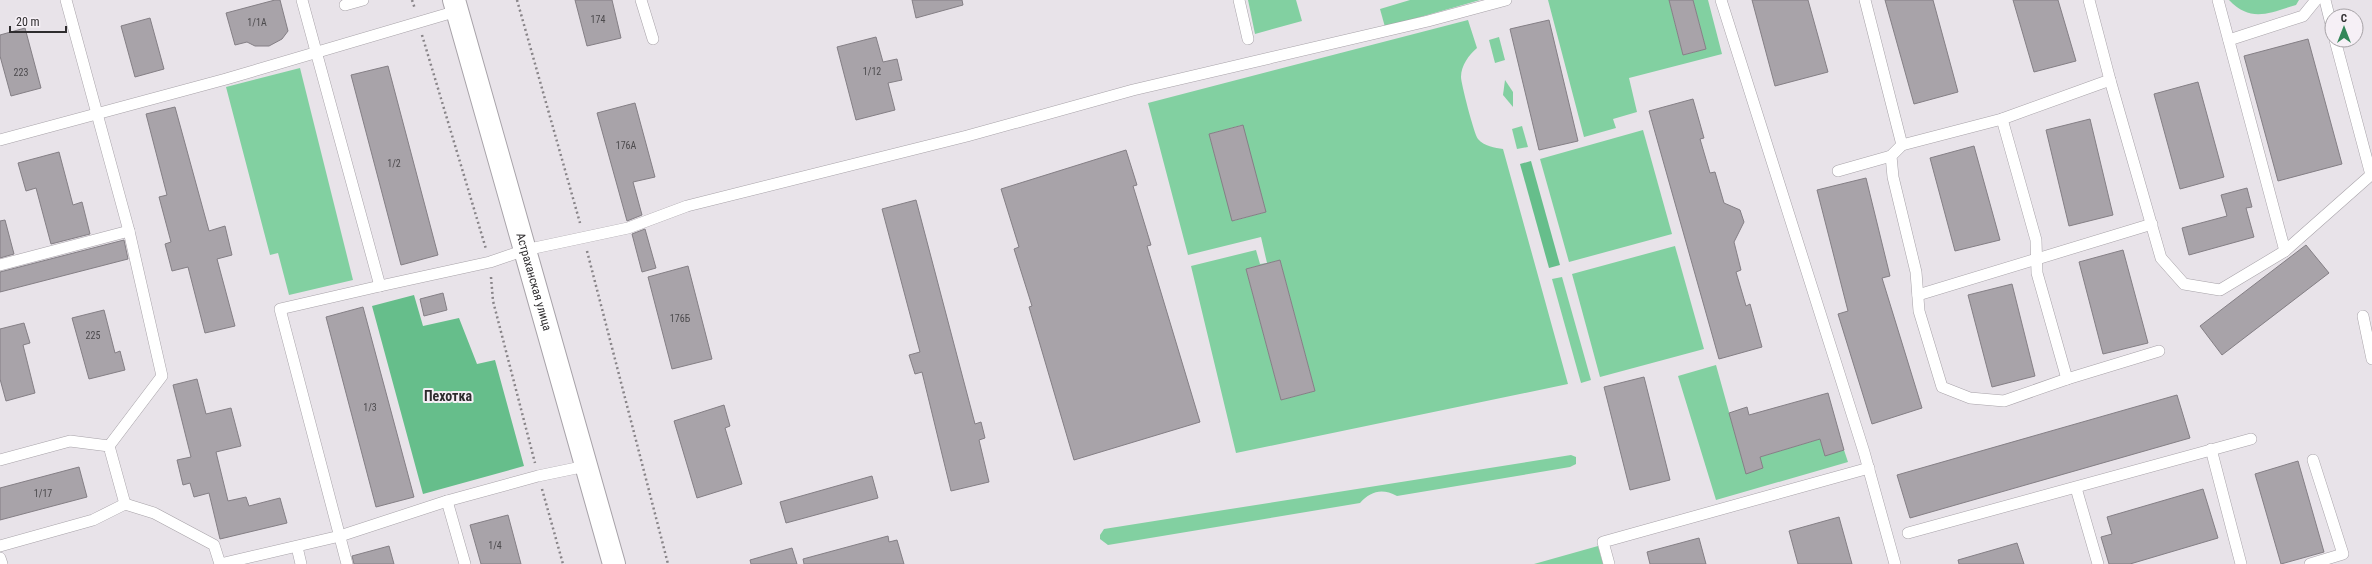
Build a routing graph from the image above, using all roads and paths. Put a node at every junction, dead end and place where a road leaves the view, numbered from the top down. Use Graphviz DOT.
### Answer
graph roads {
  1 [pos="66,0"];
  2 [pos="302,0"];
  3 [pos="363,0"];
  4 [pos="412,0"];
  5 [pos="518,0"];
  6 [pos="641,0"];
  7 [pos="1239,0"];
  8 [pos="1506,0"];
  9 [pos="1721,0"];
  10 [pos="1865,0"];
  11 [pos="2089,0"];
  12 [pos="2218,0"];
  13 [pos="2316,0"];
  14 [pos="345,5"];
  15 [pos="455,6"];
  16 [pos="418,22"];
  17 [pos="653,39"];
  18 [pos="1248,40"];
  19 [pos="2229,40"];
  20 [pos="2337,48"];
  21 [pos="316,52"];
  22 [pos="2110,80"];
  23 [pos="97,114"];
  24 [pos="2002,119"];
  25 [pos="0,140"];
  26 [pos="1902,145"];
  27 [pos="1891,156"];
  28 [pos="1838,171"];
  29 [pos="2372,174"];
  30 [pos="2152,224"];
  31 [pos="129,231"];
  32 [pos="583,236"];
  33 [pos="525,250"];
  34 [pos="2285,252"];
  35 [pos="2036,260"];
  36 [pos="490,262"];
  37 [pos="0,265"];
  38 [pos="380,286"];
  39 [pos="1918,295"];
  40 [pos="2363,316"];
  41 [pos="2159,351"];
  42 [pos="2372,359"];
  43 [pos="2067,379"];
  44 [pos="2251,439"];
  45 [pos="109,446"];
  46 [pos="2211,449"];
  47 [pos="0,460"];
  48 [pos="2313,460"];
  49 [pos="586,466"];
  50 [pos="1869,468"];
  51 [pos="538,476"];
  52 [pos="2076,488"];
  53 [pos="447,500"];
  54 [pos="125,504"];
  55 [pos="1908,533"];
  56 [pos="340,536"];
  57 [pos="0,546"];
  58 [pos="297,547"];
  59 [pos="0,558"];
  60 [pos="2,564"];
  61 [pos="220,564"];
  62 [pos="301,564"];
  63 [pos="347,564"];
  64 [pos="465,564"];
  65 [pos="563,564"];
  66 [pos="614,564"];
  67 [pos="668,564"];
  68 [pos="1608,564"];
  69 [pos="1895,564"];
  70 [pos="2098,564"];
  71 [pos="2241,564"];
  72 [pos="2310,564"];
  1 -- 23 [label="lane"];
  2 -- 21 [label="lane"];
  3 -- 14 [label="lane"];
  4 -- 16 [label="path"];
  5 -- 32 [label="path"];
  6 -- 17 [label="lane"];
  7 -- 18 [label="lane"];
  8 -- 32 [label="lane"];
  9 -- 50 [label="lane"];
  10 -- 26 [label="lane"];
  11 -- 22 [label="lane"];
  12 -- 19 [label="lane"];
  13 -- 19 [label="lane"];
  15 -- 16 [label="lane"];
  15 -- 33 [label="main road, Астраханская улица"];
  16 -- 21 [label="lane"];
  16 -- 36 [label="path"];
  19 -- 34 [label="lane"];
  20 -- 29 [label="lane"];
  21 -- 23 [label="lane"];
  21 -- 38 [label="lane"];
  22 -- 24 [label="lane"];
  22 -- 30 [label="lane"];
  23 -- 25 [label="lane"];
  23 -- 31 [label="lane"];
  24 -- 26 [label="lane"];
  24 -- 35 [label="lane"];
  26 -- 27 [label="lane"];
  27 -- 28 [label="lane"];
  27 -- 39 [label="lane"];
  29 -- 34 [label="lane"];
  30 -- 34 [label="lane"];
  30 -- 35 [label="lane"];
  31 -- 37 [label="lane"];
  31 -- 45 [label="lane"];
  32 -- 33 [label="lane"];
  32 -- 67 [label="path"];
  33 -- 36 [label="lane"];
  33 -- 49 [label="main road, Астраханская улица"];
  35 -- 39 [label="lane"];
  35 -- 43 [label="lane"];
  36 -- 38 [label="lane"];
  36 -- 51 [label="path"];
  38 -- 56 [label="lane"];
  39 -- 43 [label="lane"];
  40 -- 42 [label="lane"];
  41 -- 43 [label="lane"];
  44 -- 46 [label="lane"];
  45 -- 47 [label="lane"];
  45 -- 54 [label="lane"];
  46 -- 52 [label="lane"];
  46 -- 71 [label="lane"];
  48 -- 72 [label="lane"];
  49 -- 51 [label="lane"];
  49 -- 66 [label="main road, Астраханская улица"];
  50 -- 68 [label="lane"];
  50 -- 69 [label="lane"];
  51 -- 53 [label="lane"];
  51 -- 65 [label="path"];
  52 -- 55 [label="lane"];
  52 -- 70 [label="lane"];
  53 -- 56 [label="lane"];
  53 -- 64 [label="lane"];
  54 -- 57 [label="lane"];
  54 -- 61 [label="lane"];
  56 -- 58 [label="lane"];
  56 -- 63 [label="lane"];
  58 -- 61 [label="lane"];
  58 -- 62 [label="lane"];
  59 -- 60 [label="lane"];
}
